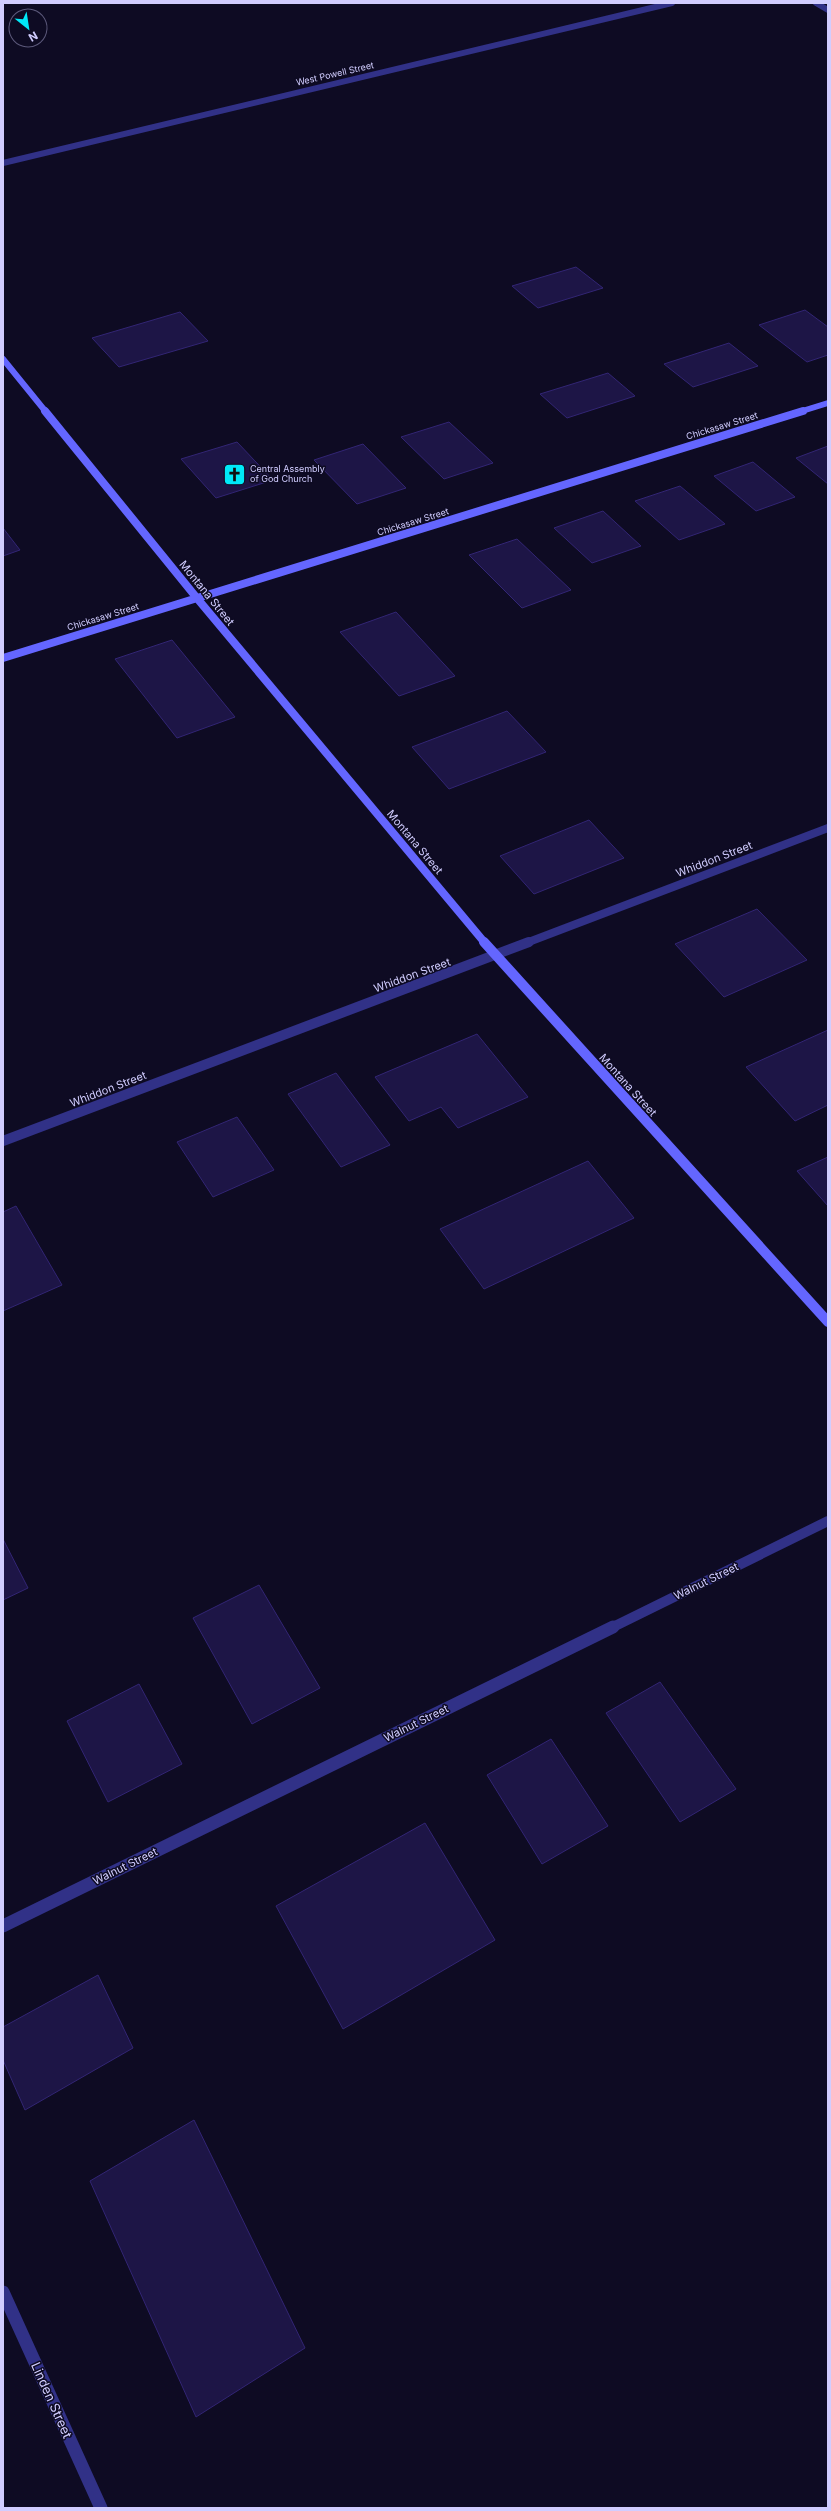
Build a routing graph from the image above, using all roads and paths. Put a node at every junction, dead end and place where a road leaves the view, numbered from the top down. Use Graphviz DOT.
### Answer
graph roads {
  1 [pos="672,3"];
  2 [pos="816,3"];
  3 [pos="828,10"];
  4 [pos="3,163"];
  5 [pos="3,359"];
  6 [pos="828,404"];
  7 [pos="196,598"];
  8 [pos="3,658"];
  9 [pos="828,828"];
  10 [pos="496,956"];
  11 [pos="3,1141"];
  12 [pos="828,1322"];
  13 [pos="828,1521"];
  14 [pos="3,1926"];
  15 [pos="3,2292"];
  16 [pos="101,2508"];
  1 -- 4 [label="street, West Powell Street"];
  2 -- 3 [label="street"];
  5 -- 7 [label="street, Montana Street"];
  6 -- 7 [label="street, Chickasaw Street"];
  7 -- 8 [label="street, Chickasaw Street"];
  7 -- 10 [label="street, Montana Street"];
  9 -- 10 [label="street, Whiddon Street"];
  10 -- 11 [label="street, Whiddon Street"];
  10 -- 12 [label="street, Montana Street"];
  13 -- 14 [label="street, Walnut Street"];
  15 -- 16 [label="street, Linden Street"];
}
